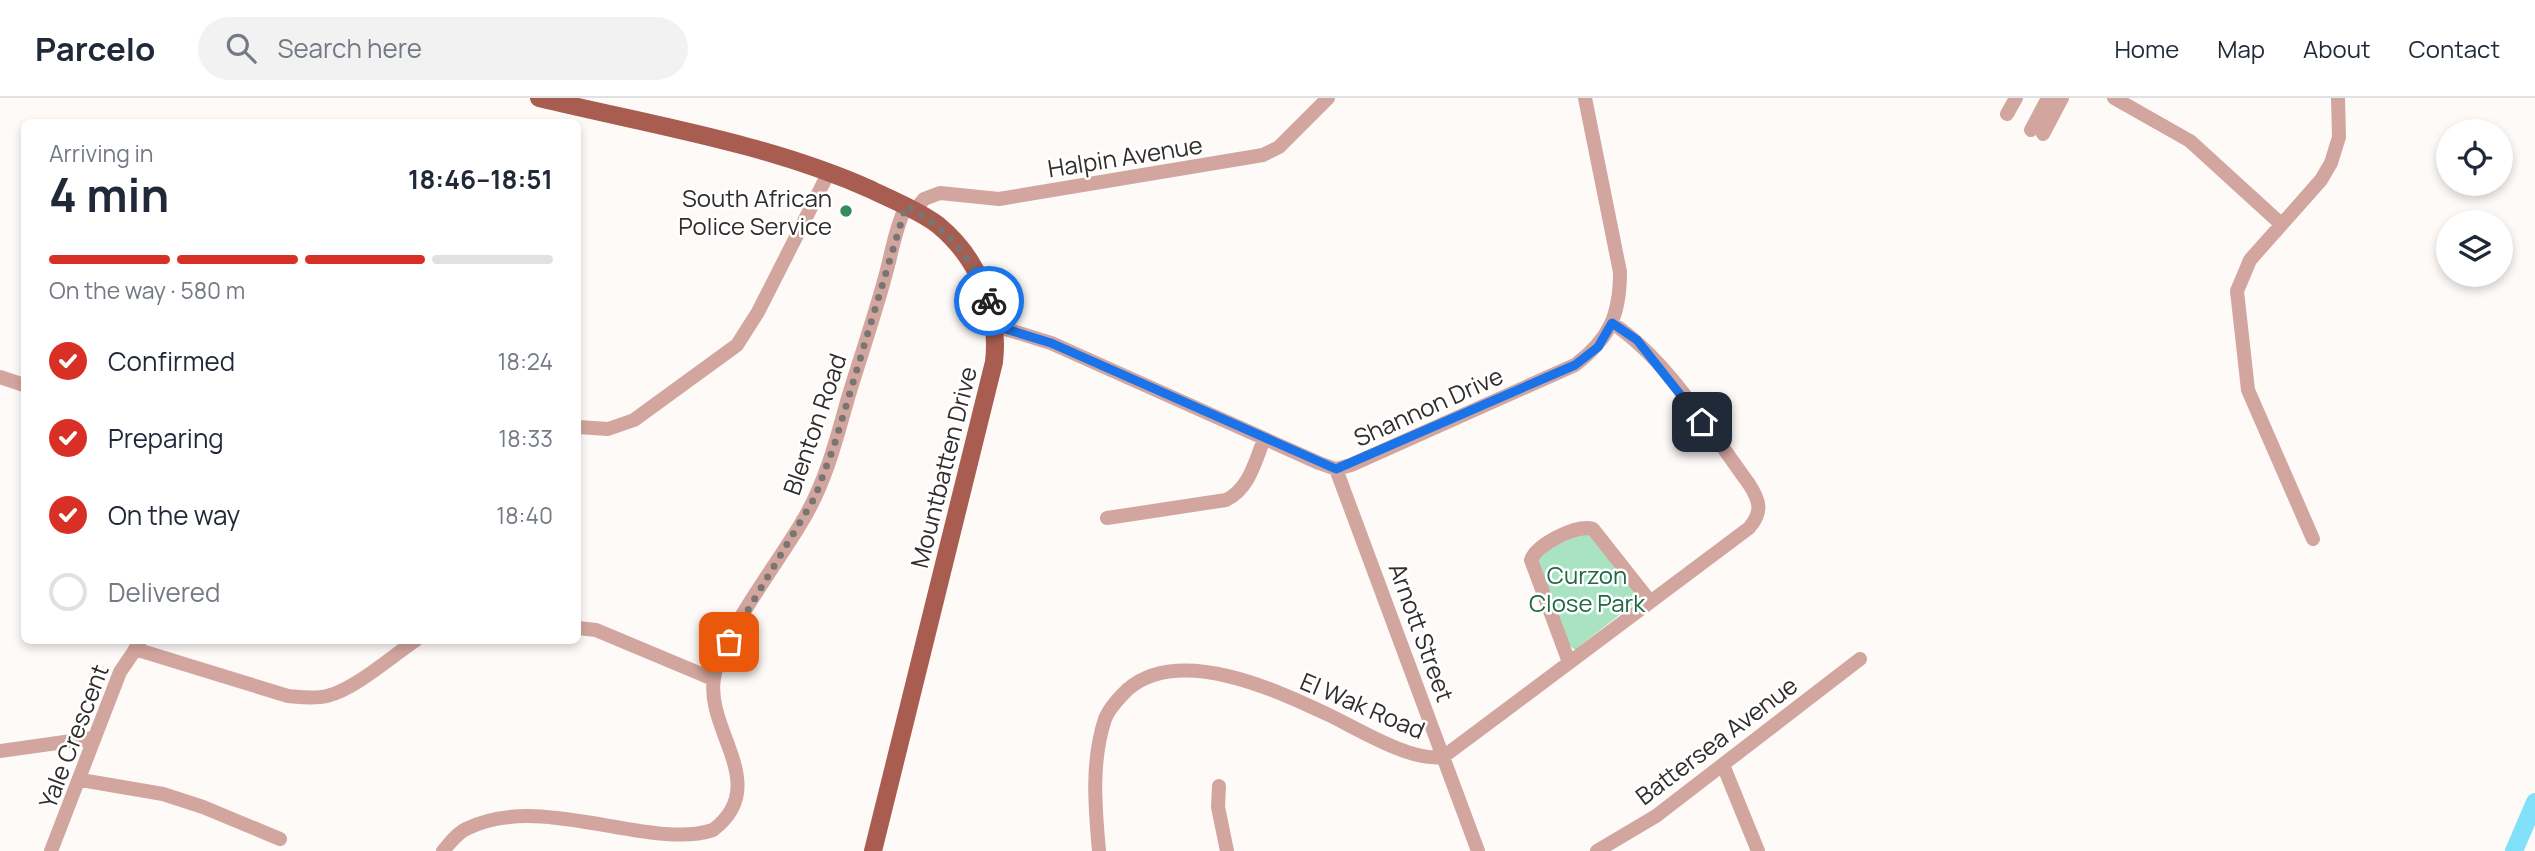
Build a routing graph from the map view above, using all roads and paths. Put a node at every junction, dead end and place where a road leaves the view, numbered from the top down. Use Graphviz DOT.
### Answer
graph roads {
  1 [pos="539,98"];
  2 [pos="1328,98"];
  3 [pos="1585,98"];
  4 [pos="2016,98"];
  5 [pos="2048,98"];
  6 [pos="2062,98"];
  7 [pos="2114,98"];
  8 [pos="2338,98"];
  9 [pos="2007,114"];
  10 [pos="830,172"];
  11 [pos="910,208"];
  12 [pos="2281,224"];
  13 [pos="1612,323"];
  14 [pos="996,326"];
  15 [pos="0,377"];
  16 [pos="21,383"];
  17 [pos="581,426"];
  18 [pos="1264,439"];
  19 [pos="1336,469"];
  20 [pos="1107,518"];
  21 [pos="2313,538"];
  22 [pos="1649,600"];
  23 [pos="581,628"];
  24 [pos="410,644"];
  25 [pos="138,645"];
  26 [pos="1860,659"];
  27 [pos="1569,662"];
  28 [pos="713,680"];
  29 [pos="93,738"];
  30 [pos="0,751"];
  31 [pos="1443,757"];
  32 [pos="1723,765"];
  33 [pos="81,780"];
  34 [pos="1219,786"];
  35 [pos="280,839"];
  36 [pos="51,851"];
  37 [pos="443,851"];
  38 [pos="873,851"];
  39 [pos="1099,851"];
  40 [pos="1227,851"];
  41 [pos="1478,851"];
  42 [pos="1597,851"];
  43 [pos="1758,851"];
  1 -- 10 [label="main road, Mountbatten Drive"];
  2 -- 11 [label="street, Halpin Avenue"];
  3 -- 13 [label="street, Shannon Drive"];
  4 -- 9 [label="street"];
  5 -- 6 [label="street"];
  7 -- 12 [label="street"];
  8 -- 12 [label="street"];
  10 -- 11 [label="main road, Mountbatten Drive"];
  10 -- 17 [label="street"];
  11 -- 14 [label="main road, Mountbatten Drive"];
  11 -- 28 [label="street, Blenton Road"];
  12 -- 21 [label="street"];
  13 -- 19 [label="street, Shannon Drive"];
  13 -- 22 [label="street, El Wak Road"];
  14 -- 18 [label="street, Shannon Drive"];
  14 -- 38 [label="main road, Mountbatten Drive"];
  15 -- 16 [label="street"];
  18 -- 19 [label="street, Shannon Drive"];
  18 -- 20 [label="street"];
  19 -- 31 [label="street, Arnott Street"];
  22 -- 27 [label="street, El Wak Road"];
  22 -- 27 [label="street"];
  23 -- 28 [label="street"];
  24 -- 25 [label="street"];
  25 -- 29 [label="street, Yale Crescent"];
  26 -- 32 [label="street, Battersea Avenue"];
  27 -- 31 [label="street, El Wak Road"];
  28 -- 37 [label="street"];
  29 -- 30 [label="street"];
  29 -- 33 [label="street, Yale Crescent"];
  31 -- 39 [label="street, El Wak Road"];
  31 -- 41 [label="street, Arnott Street"];
  32 -- 42 [label="street, Battersea Avenue"];
  32 -- 43 [label="street"];
  33 -- 35 [label="street"];
  33 -- 36 [label="street, Yale Crescent"];
  34 -- 40 [label="street"];
}
